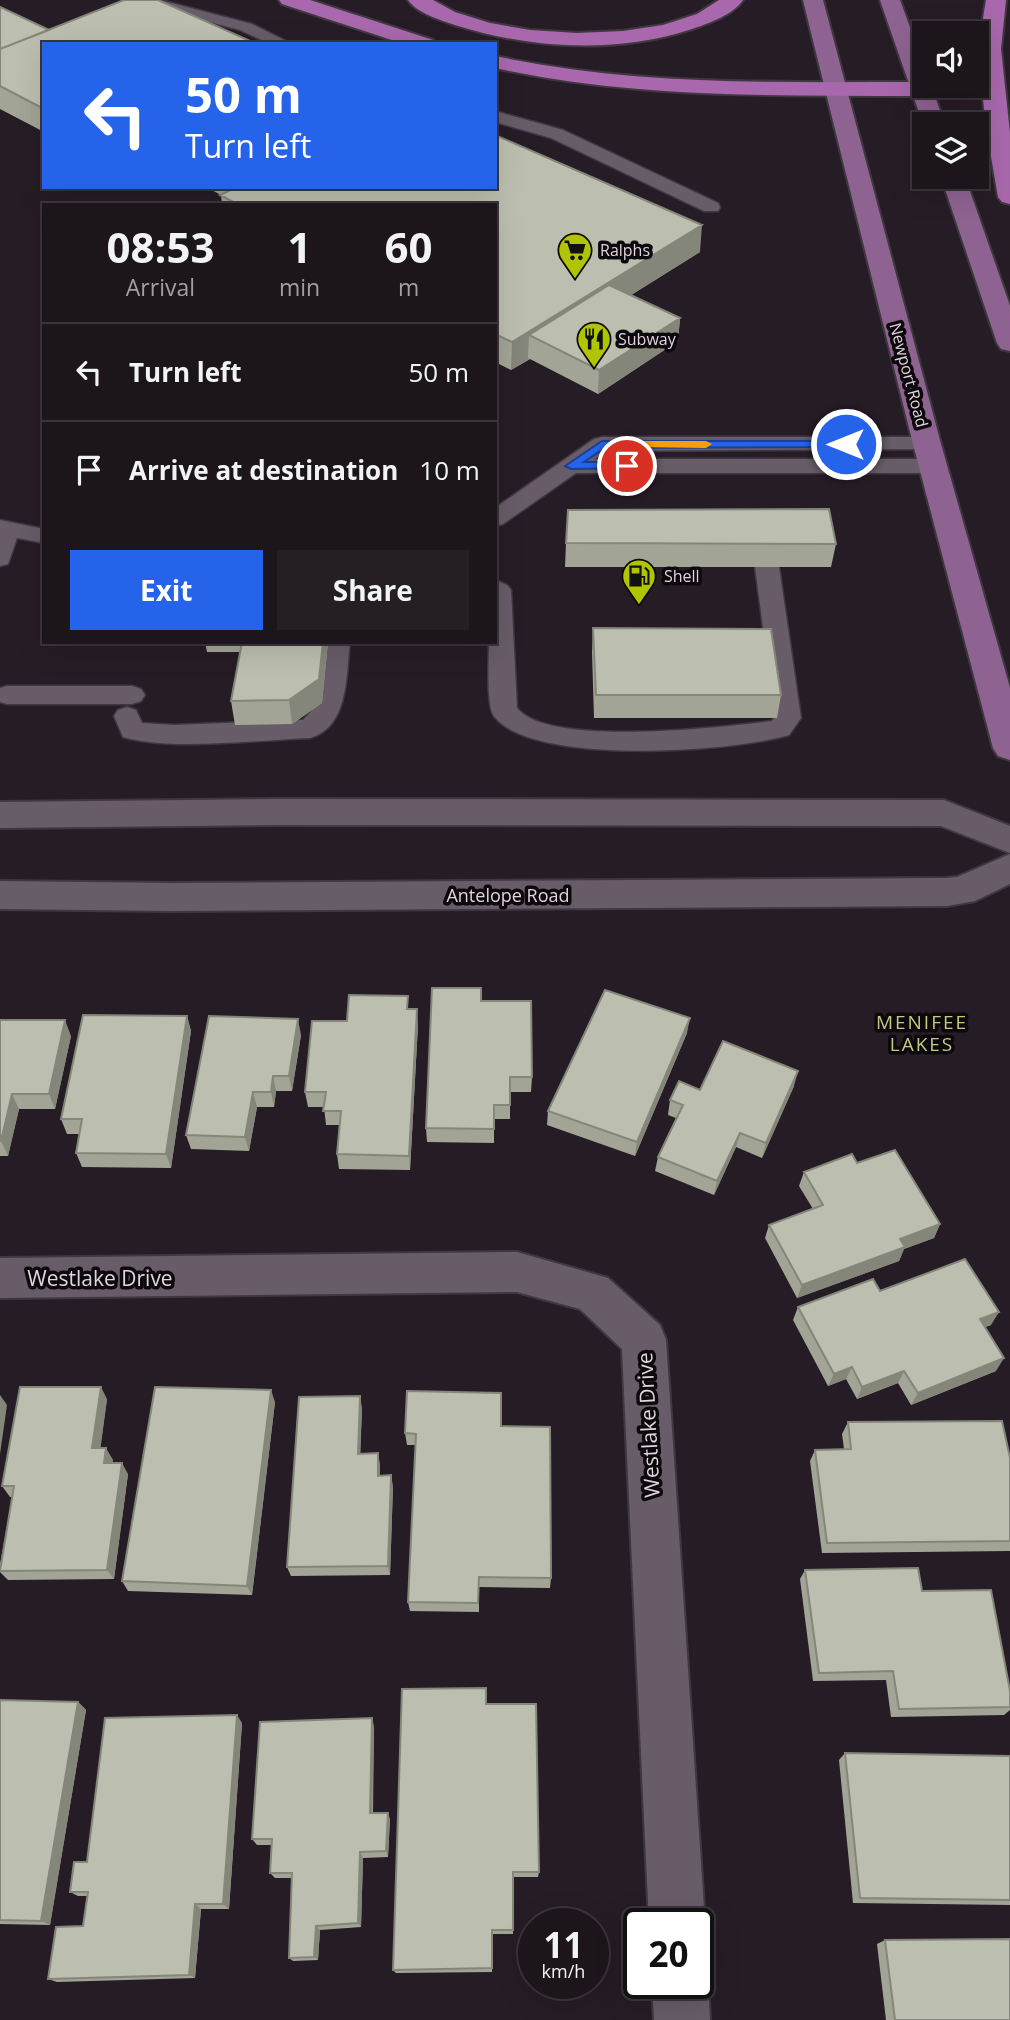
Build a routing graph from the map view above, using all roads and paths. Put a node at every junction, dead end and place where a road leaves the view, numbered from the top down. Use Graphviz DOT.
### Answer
graph roads {
  1 [pos="142,0"];
  2 [pos="289,0"];
  3 [pos="418,0"];
  4 [pos="733,0"];
  5 [pos="813,0"];
  6 [pos="890,0"];
  7 [pos="996,0"];
  8 [pos="280,42"];
  9 [pos="420,42"];
  10 [pos="497,62"];
  11 [pos="912,65"];
  12 [pos="836,88"];
  13 [pos="912,89"];
  14 [pos="497,117"];
  15 [pos="957,189"];
  16 [pos="1010,197"];
  17 [pos="711,207"];
  18 [pos="1010,343"];
  19 [pos="930,455"];
  20 [pos="571,466"];
  21 [pos="497,518"];
  22 [pos="4,529"];
  23 [pos="42,536"];
  24 [pos="0,559"];
  25 [pos="766,567"];
  26 [pos="497,589"];
  27 [pos="338,644"];
  28 [pos="7,695"];
  29 [pos="1010,748"];
  30 [pos="8,818"];
  31 [pos="1010,840"];
  32 [pos="1010,868"];
  33 [pos="0,895"];
  34 [pos="0,1278"];
  35 [pos="676,1908"];
  36 [pos="681,1999"];
  37 [pos="682,2020"];
  1 -- 8 [label="lane"];
  2 -- 9 [label="highway"];
  3 -- 4 [label="highway"];
  5 -- 12 [label="main road, Newport Road"];
  6 -- 11 [label="main road"];
  7 -- 16 [label="highway"];
  10 -- 12 [label="highway"];
  12 -- 13 [label="highway"];
  12 -- 19 [label="main road, Newport Road"];
  14 -- 17 [label="lane"];
  15 -- 18 [label="main road"];
  19 -- 20 [label="lane"];
  19 -- 20 [label="lane"];
  19 -- 29 [label="main road, Newport Road"];
  20 -- 21 [label="lane"];
  22 -- 23 [label="lane"];
  22 -- 24 [label="lane"];
  25 -- 26 [label="lane"];
  27 -- 28 [label="lane"];
  30 -- 31 [label="main road"];
  32 -- 33 [label="main road, Antelope Road"];
  34 -- 35 [label="main road, Westlake Drive"];
  36 -- 37 [label="main road"];
}
